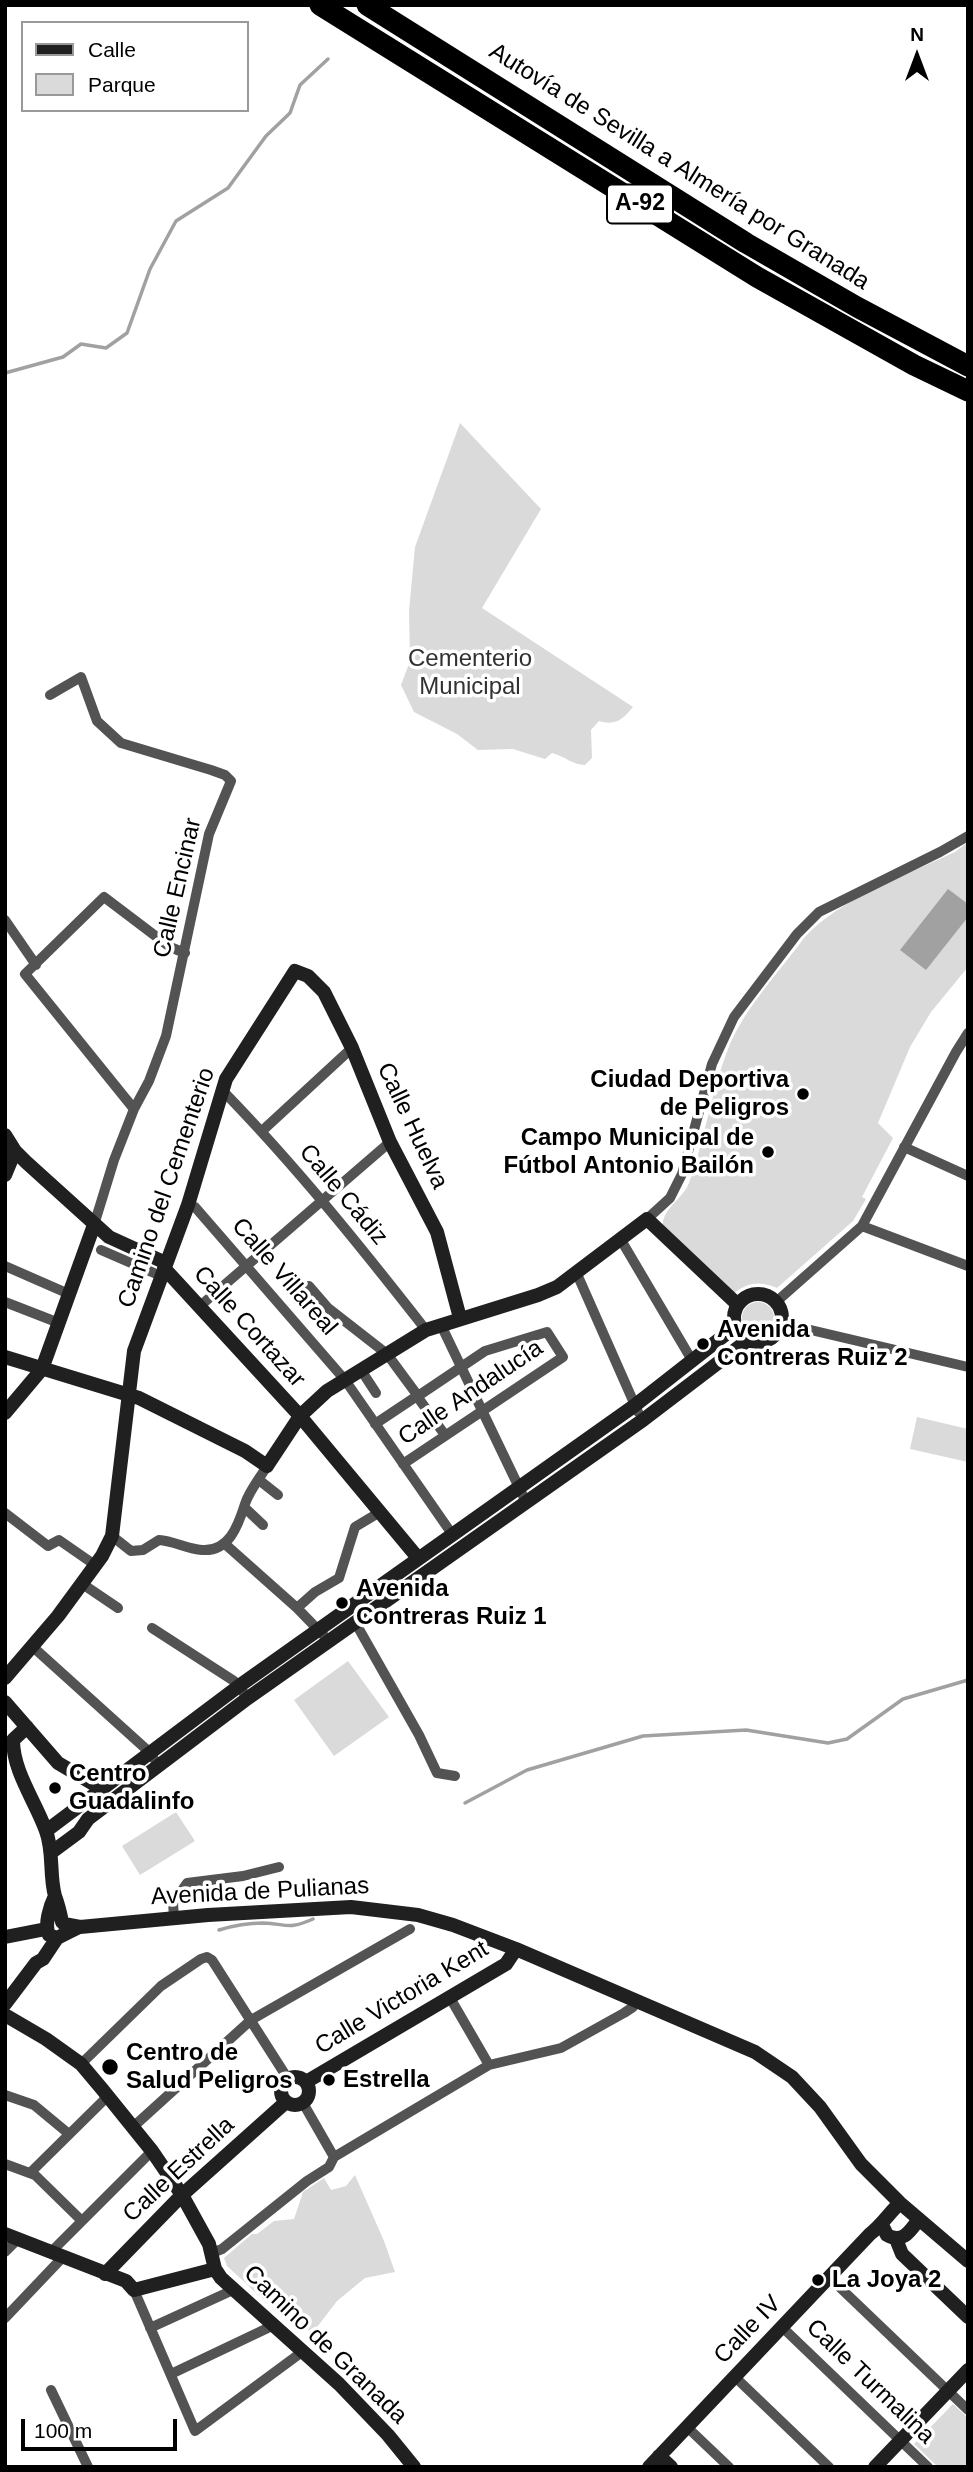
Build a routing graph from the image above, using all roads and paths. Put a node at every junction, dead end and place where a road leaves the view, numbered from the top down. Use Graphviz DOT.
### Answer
graph roads {
  1 [pos="320,5"];
  2 [pos="367,5"];
  3 [pos="968,366"];
  4 [pos="968,391"];
  5 [pos="50,695"];
  6 [pos="968,836"];
  7 [pos="5,920"];
  8 [pos="185,953"];
  9 [pos="36,965"];
  10 [pos="295,971"];
  11 [pos="968,1033"];
  12 [pos="352,1048"];
  13 [pos="223,1091"];
  14 [pos="134,1109"];
  15 [pos="262,1131"];
  16 [pos="5,1135"];
  17 [pos="390,1142"];
  18 [pos="904,1147"];
  19 [pos="10,1155"];
  20 [pos="5,1175"];
  21 [pos="968,1176"];
  22 [pos="322,1199"];
  23 [pos="188,1205"];
  24 [pos="647,1219"];
  25 [pos="94,1225"];
  26 [pos="862,1226"];
  27 [pos="621,1240"];
  28 [pos="101,1250"];
  29 [pos="246,1265"];
  30 [pos="5,1266"];
  31 [pos="968,1266"];
  32 [pos="164,1269"];
  33 [pos="577,1274"];
  34 [pos="309,1286"];
  35 [pos="69,1294"];
  36 [pos="5,1302"];
  37 [pos="776,1302"];
  38 [pos="737,1304"];
  39 [pos="200,1306"];
  40 [pos="460,1318"];
  41 [pos="59,1323"];
  42 [pos="781,1323"];
  43 [pos="441,1325"];
  44 [pos="735,1327"];
  45 [pos="426,1331"];
  46 [pos="748,1340"];
  47 [pos="387,1354"];
  48 [pos="5,1357"];
  49 [pos="693,1362"];
  50 [pos="461,1366"];
  51 [pos="968,1367"];
  52 [pos="42,1369"];
  53 [pos="361,1370"];
  54 [pos="345,1380"];
  55 [pos="376,1393"];
  56 [pos="128,1395"];
  57 [pos="417,1396"];
  58 [pos="634,1406"];
  59 [pos="481,1412"];
  60 [pos="5,1413"];
  61 [pos="300,1416"];
  62 [pos="643,1420"];
  63 [pos="375,1424"];
  64 [pos="445,1435"];
  65 [pos="403,1464"];
  66 [pos="267,1466"];
  67 [pos="259,1480"];
  68 [pos="518,1488"];
  69 [pos="278,1495"];
  70 [pos="526,1502"];
  71 [pos="245,1508"];
  72 [pos="380,1512"];
  73 [pos="5,1513"];
  74 [pos="263,1525"];
  75 [pos="452,1534"];
  76 [pos="112,1536"];
  77 [pos="225,1544"];
  78 [pos="418,1558"];
  79 [pos="96,1565"];
  80 [pos="426,1571"];
  81 [pos="81,1583"];
  82 [pos="118,1608"];
  83 [pos="297,1608"];
  84 [pos="355,1622"];
  85 [pos="152,1628"];
  86 [pos="323,1635"];
  87 [pos="33,1647"];
  88 [pos="5,1678"];
  89 [pos="243,1692"];
  90 [pos="5,1702"];
  91 [pos="27,1727"];
  92 [pos="149,1752"];
  93 [pos="158,1765"];
  94 [pos="455,1776"];
  95 [pos="102,1789"];
  96 [pos="46,1831"];
  97 [pos="52,1853"];
  98 [pos="279,1867"];
  99 [pos="174,1917"];
  100 [pos="56,1929"];
  101 [pos="410,1929"];
  102 [pos="5,1937"];
  103 [pos="516,1949"];
  104 [pos="449,1996"];
  105 [pos="636,2000"];
  106 [pos="5,2004"];
  107 [pos="5,2015"];
  108 [pos="251,2020"];
  109 [pos="81,2064"];
  110 [pos="489,2065"];
  111 [pos="288,2079"];
  112 [pos="306,2082"];
  113 [pos="5,2095"];
  114 [pos="108,2096"];
  115 [pos="286,2102"];
  116 [pos="303,2103"];
  117 [pos="133,2127"];
  118 [pos="69,2134"];
  119 [pos="152,2151"];
  120 [pos="334,2157"];
  121 [pos="5,2164"];
  122 [pos="30,2173"];
  123 [pos="183,2195"];
  124 [pos="900,2203"];
  125 [pos="919,2219"];
  126 [pos="82,2221"];
  127 [pos="882,2225"];
  128 [pos="11,2236"];
  129 [pos="896,2239"];
  130 [pos="5,2252"];
  131 [pos="212,2253"];
  132 [pos="56,2255"];
  133 [pos="968,2261"];
  134 [pos="215,2269"];
  135 [pos="105,2274"];
  136 [pos="830,2278"];
  137 [pos="134,2290"];
  138 [pos="233,2290"];
  139 [pos="968,2317"];
  140 [pos="5,2318"];
  141 [pos="272,2326"];
  142 [pos="150,2328"];
  143 [pos="782,2328"];
  144 [pos="302,2352"];
  145 [pos="968,2370"];
  146 [pos="171,2374"];
  147 [pos="735,2376"];
  148 [pos="51,2390"];
  149 [pos="948,2391"];
  150 [pos="968,2410"];
  151 [pos="687,2427"];
  152 [pos="900,2440"];
  153 [pos="659,2456"];
  154 [pos="88,2467"];
  155 [pos="414,2467"];
  156 [pos="649,2467"];
  157 [pos="671,2467"];
  158 [pos="729,2467"];
  159 [pos="829,2467"];
  160 [pos="875,2467"];
  161 [pos="928,2467"];
  1 -- 4 [label="highway, Autovía de Sevilla a Almería por Granada / A-92"];
  2 -- 3 [label="highway, Autovía de Sevilla a Almería por Granada / A-92"];
  5 -- 8 [label="street, Calle Encinar"];
  6 -- 24 [label="street"];
  7 -- 9 [label="street"];
  8 -- 9 [label="street"];
  8 -- 14 [label="street, Calle Encinar"];
  9 -- 14 [label="street"];
  10 -- 12 [label="street, Calle Huelva"];
  10 -- 13 [label="street, Camino del Cementerio"];
  11 -- 18 [label="street"];
  12 -- 15 [label="street"];
  12 -- 17 [label="street, Calle Huelva"];
  13 -- 15 [label="street, Calle Cádiz"];
  13 -- 23 [label="street, Camino del Cementerio"];
  14 -- 25 [label="street, Calle Encinar"];
  15 -- 22 [label="street, Calle Cádiz"];
  16 -- 19 [label="street"];
  17 -- 22 [label="street"];
  17 -- 40 [label="street, Calle Huelva"];
  18 -- 21 [label="street"];
  18 -- 26 [label="street"];
  19 -- 20 [label="street"];
  19 -- 25 [label="street"];
  22 -- 29 [label="street"];
  22 -- 45 [label="street, Calle Cádiz"];
  23 -- 29 [label="street, Calle Villareal"];
  23 -- 32 [label="street, Camino del Cementerio"];
  24 -- 27 [label="street"];
  24 -- 38 [label="street"];
  25 -- 32 [label="street"];
  25 -- 35 [label="street"];
  26 -- 31 [label="street"];
  26 -- 37 [label="street"];
  27 -- 33 [label="street"];
  27 -- 49 [label="street"];
  28 -- 32 [label="street"];
  29 -- 39 [label="street"];
  29 -- 54 [label="street, Calle Villareal"];
  30 -- 35 [label="street"];
  32 -- 39 [label="street, Calle Cortazar"];
  32 -- 56 [label="street, Camino del Cementerio"];
  33 -- 40 [label="street"];
  33 -- 58 [label="street"];
  34 -- 47 [label="street"];
  35 -- 41 [label="street"];
  36 -- 41 [label="street"];
  37 -- 38 [label="street"];
  37 -- 42 [label="street"];
  38 -- 44 [label="street"];
  39 -- 61 [label="street, Calle Cortazar"];
  40 -- 43 [label="street"];
  41 -- 52 [label="street"];
  42 -- 46 [label="street"];
  42 -- 51 [label="street"];
  43 -- 45 [label="street"];
  43 -- 50 [label="street"];
  44 -- 46 [label="street"];
  44 -- 49 [label="street"];
  45 -- 47 [label="street"];
  46 -- 62 [label="street"];
  47 -- 53 [label="street"];
  47 -- 57 [label="street"];
  48 -- 52 [label="street"];
  49 -- 58 [label="street"];
  50 -- 57 [label="street"];
  50 -- 59 [label="street"];
  50 -- 59 [label="street, Calle Andalucía"];
  52 -- 56 [label="street"];
  52 -- 60 [label="street"];
  53 -- 54 [label="street"];
  53 -- 55 [label="street"];
  54 -- 61 [label="street"];
  54 -- 63 [label="street, Calle Villareal"];
  56 -- 66 [label="street"];
  56 -- 76 [label="street, Camino del Cementerio"];
  57 -- 63 [label="street"];
  57 -- 64 [label="street"];
  58 -- 62 [label="street"];
  58 -- 68 [label="street"];
  59 -- 64 [label="street, Calle Andalucía"];
  59 -- 68 [label="street"];
  61 -- 66 [label="street"];
  61 -- 72 [label="street, Calle Cortazar"];
  62 -- 70 [label="street"];
  63 -- 65 [label="street, Calle Villareal"];
  64 -- 65 [label="street, Calle Andalucía"];
  65 -- 75 [label="street, Calle Villareal"];
  66 -- 67 [label="street"];
  67 -- 69 [label="street"];
  67 -- 71 [label="street"];
  68 -- 70 [label="street"];
  68 -- 75 [label="street"];
  70 -- 80 [label="street"];
  71 -- 74 [label="street"];
  71 -- 77 [label="street"];
  72 -- 78 [label="street, Calle Cortazar"];
  72 -- 83 [label="street"];
  73 -- 79 [label="street"];
  75 -- 78 [label="street"];
  76 -- 77 [label="street"];
  76 -- 79 [label="street"];
  77 -- 83 [label="street"];
  78 -- 80 [label="street"];
  78 -- 86 [label="street"];
  79 -- 81 [label="street"];
  80 -- 84 [label="street"];
  81 -- 82 [label="street"];
  81 -- 87 [label="street"];
  83 -- 86 [label="street"];
  84 -- 86 [label="street"];
  84 -- 94 [label="street"];
  85 -- 89 [label="street"];
  86 -- 89 [label="street"];
  87 -- 88 [label="street"];
  87 -- 92 [label="street"];
  89 -- 92 [label="street"];
  89 -- 93 [label="street"];
  90 -- 91 [label="street"];
  91 -- 95 [label="street"];
  91 -- 96 [label="street"];
  92 -- 93 [label="street"];
  92 -- 95 [label="street"];
  93 -- 97 [label="street"];
  95 -- 96 [label="street"];
  96 -- 97 [label="street"];
  97 -- 100 [label="street"];
  98 -- 99 [label="street"];
  99 -- 100 [label="street, Avenida de Pulianas"];
  99 -- 103 [label="street, Avenida de Pulianas"];
  100 -- 102 [label="street"];
  100 -- 106 [label="street"];
  101 -- 108 [label="street"];
  103 -- 104 [label="street, Calle Victoria Kent"];
  103 -- 105 [label="street, Avenida de Pulianas"];
  104 -- 110 [label="street"];
  104 -- 112 [label="street, Calle Victoria Kent"];
  105 -- 110 [label="street"];
  105 -- 124 [label="street, Avenida de Pulianas"];
  107 -- 109 [label="street, Camino de Granada"];
  108 -- 109 [label="street"];
  108 -- 111 [label="street"];
  108 -- 117 [label="street"];
  109 -- 114 [label="street, Camino de Granada"];
  110 -- 120 [label="street"];
  111 -- 112 [label="street"];
  111 -- 115 [label="street"];
  112 -- 116 [label="street"];
  113 -- 118 [label="street"];
  114 -- 117 [label="street, Camino de Granada"];
  114 -- 118 [label="street"];
  115 -- 116 [label="street"];
  115 -- 123 [label="street, Calle Estrella"];
  116 -- 120 [label="street"];
  117 -- 119 [label="street, Camino de Granada"];
  118 -- 122 [label="street"];
  119 -- 123 [label="street, Camino de Granada"];
  119 -- 126 [label="street"];
  120 -- 131 [label="street"];
  121 -- 122 [label="street"];
  122 -- 126 [label="street"];
  123 -- 131 [label="street, Camino de Granada"];
  123 -- 135 [label="street, Calle Estrella"];
  124 -- 125 [label="street"];
  124 -- 127 [label="street"];
  125 -- 129 [label="street"];
  125 -- 133 [label="street"];
  126 -- 132 [label="street"];
  127 -- 129 [label="street"];
  127 -- 136 [label="street, Calle IV"];
  128 -- 130 [label="street"];
  128 -- 132 [label="street"];
  129 -- 139 [label="street"];
  131 -- 134 [label="street, Camino de Granada"];
  132 -- 135 [label="street"];
  132 -- 140 [label="street"];
  134 -- 137 [label="street"];
  134 -- 138 [label="street, Camino de Granada"];
  135 -- 137 [label="street"];
  136 -- 143 [label="street, Calle IV"];
  136 -- 149 [label="street"];
  137 -- 142 [label="street"];
  138 -- 141 [label="street, Camino de Granada"];
  138 -- 142 [label="street"];
  141 -- 144 [label="street, Camino de Granada"];
  141 -- 146 [label="street"];
  142 -- 146 [label="street"];
  143 -- 147 [label="street, Calle IV"];
  143 -- 152 [label="street, Calle Turmalina"];
  144 -- 146 [label="street"];
  144 -- 155 [label="street, Camino de Granada"];
  145 -- 149 [label="street"];
  147 -- 151 [label="street, Calle IV"];
  147 -- 159 [label="street"];
  148 -- 154 [label="street"];
  149 -- 150 [label="street"];
  149 -- 152 [label="street"];
  151 -- 153 [label="street, Calle IV"];
  151 -- 158 [label="street"];
  152 -- 160 [label="street"];
  152 -- 161 [label="street, Calle Turmalina"];
  153 -- 156 [label="street, Calle IV"];
  153 -- 157 [label="street"];
}
